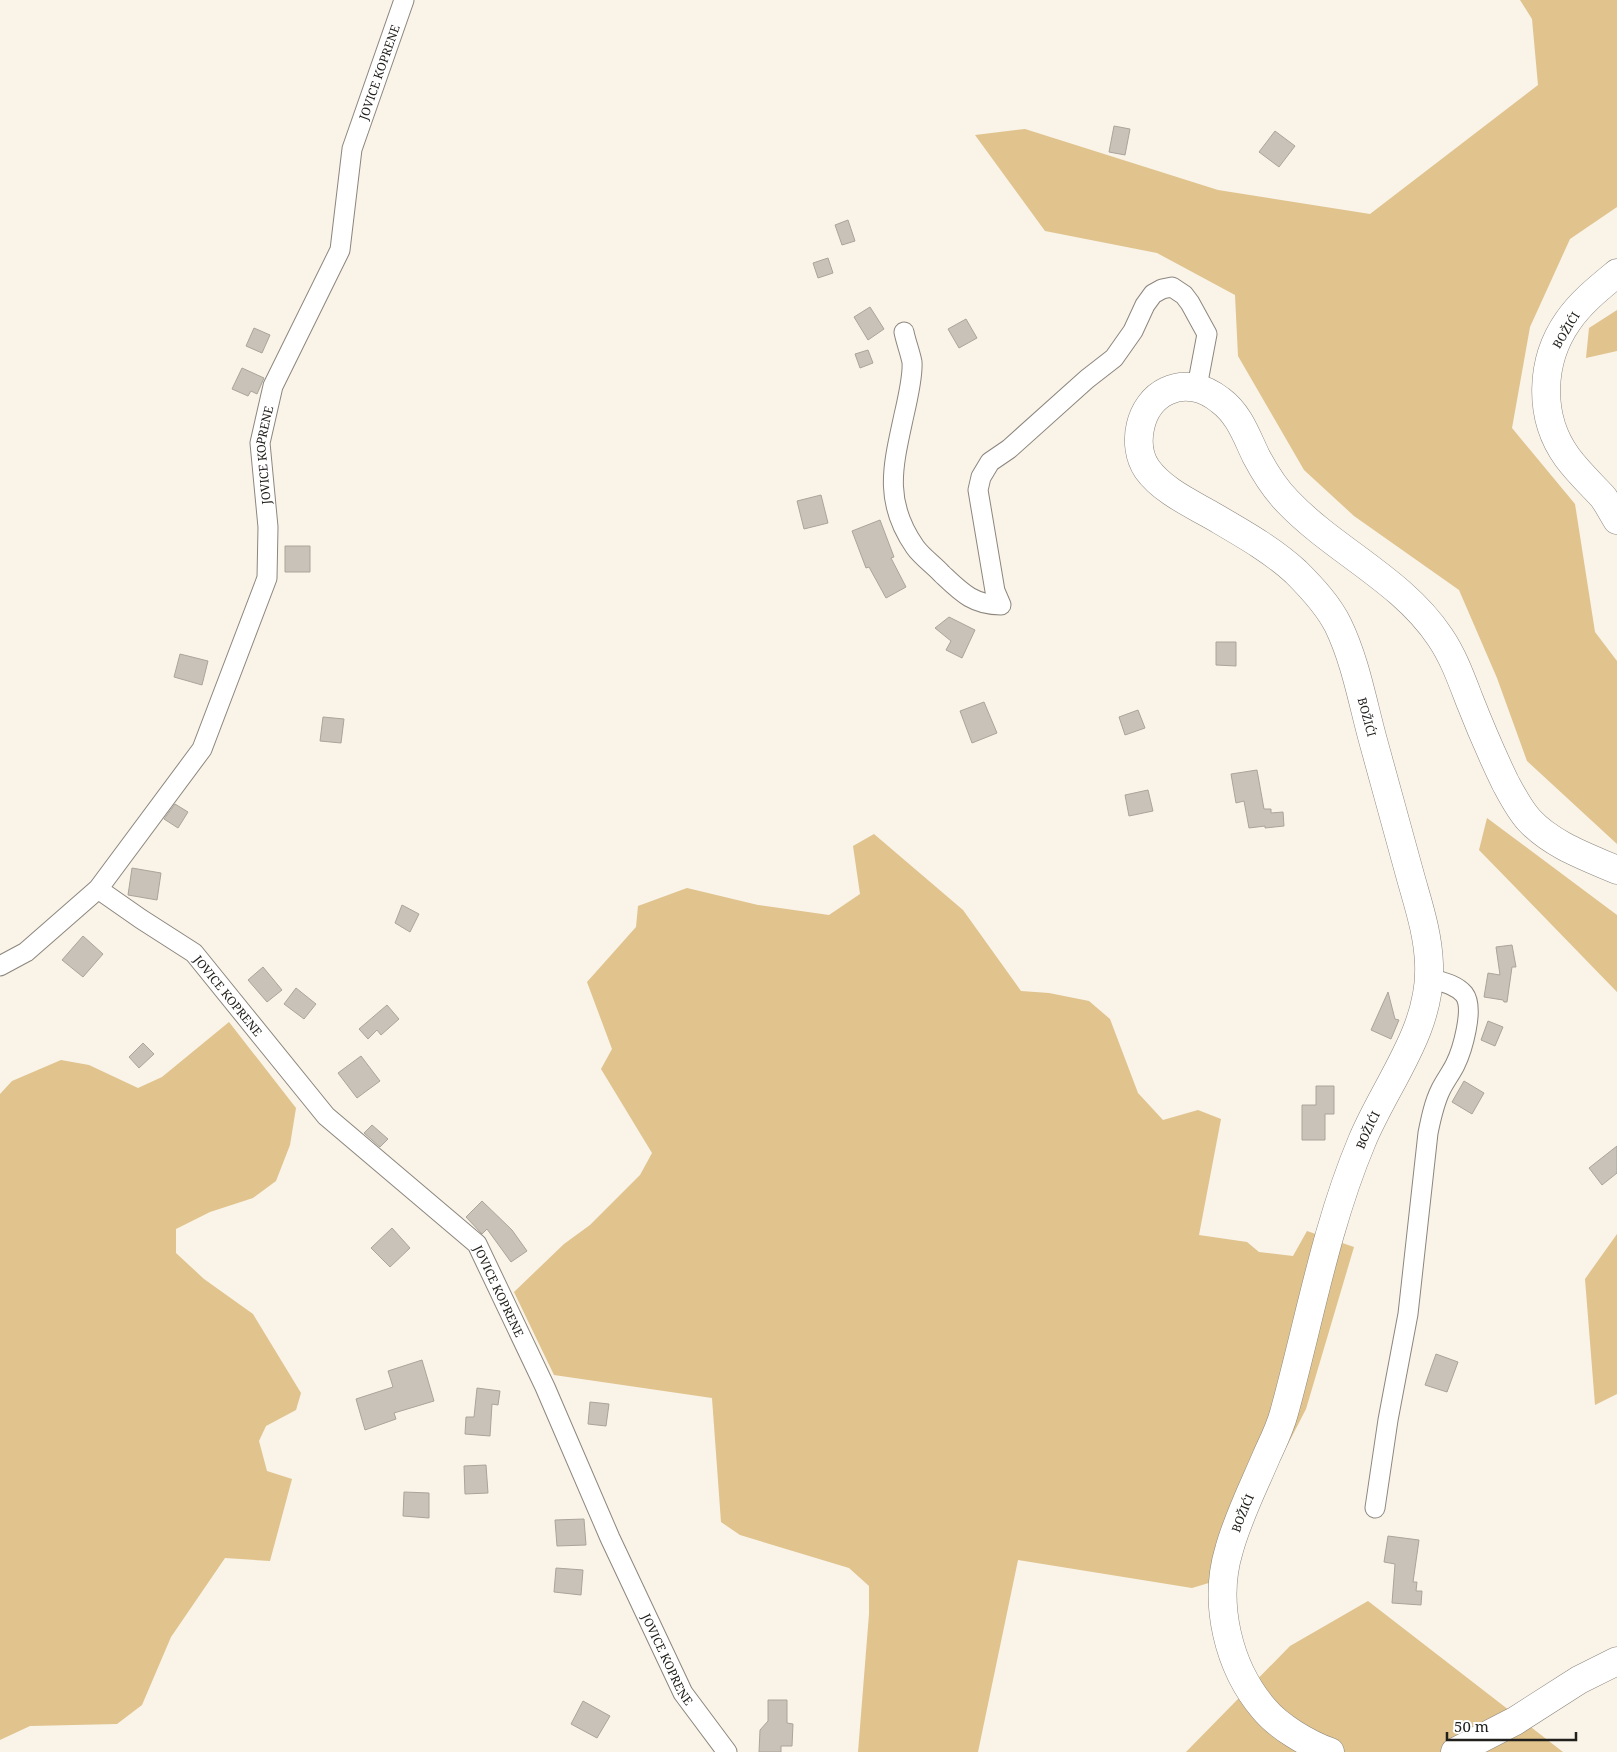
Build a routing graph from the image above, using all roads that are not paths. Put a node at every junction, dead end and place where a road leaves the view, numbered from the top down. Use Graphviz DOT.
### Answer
graph roads {
  1 [pos="404,0"];
  2 [pos="1617,273"];
  3 [pos="904,332"];
  4 [pos="1196,388"];
  5 [pos="1617,520"];
  6 [pos="1617,870"];
  7 [pos="98,889"];
  8 [pos="0,966"];
  9 [pos="1429,978"];
  10 [pos="1375,1508"];
  11 [pos="1617,1661"];
  12 [pos="727,1752"];
  13 [pos="1330,1752"];
  14 [pos="1454,1752"];
  1 -- 7 [label="street, JOVICE KOPRENE"];
  2 -- 5 [label="main road, BOŽIĆI"];
  3 -- 4 [label="street"];
  4 -- 6 [label="main road"];
  4 -- 9 [label="main road, BOŽIĆI"];
  7 -- 8 [label="street, JOVICE KOPRENE"];
  7 -- 12 [label="street, JOVICE KOPRENE"];
  9 -- 10 [label="street"];
  9 -- 13 [label="main road, BOŽIĆI"];
  11 -- 14 [label="main road"];
}
